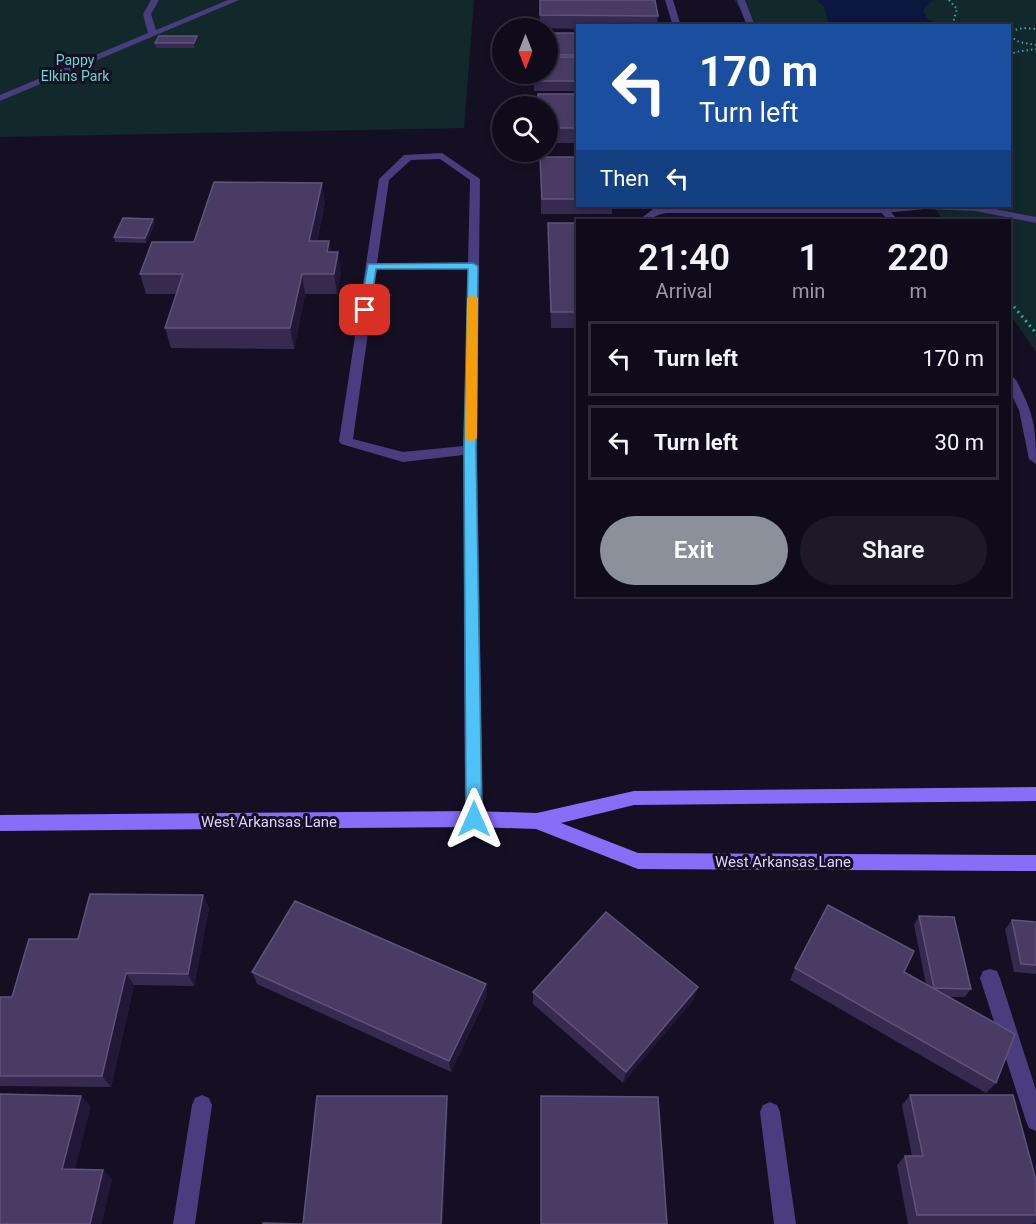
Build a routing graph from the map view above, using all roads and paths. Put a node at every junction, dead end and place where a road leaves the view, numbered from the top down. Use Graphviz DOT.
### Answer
graph roads {
  1 [pos="155,0"];
  2 [pos="235,0"];
  3 [pos="669,0"];
  4 [pos="741,0"];
  5 [pos="949,0"];
  6 [pos="676,24"];
  7 [pos="750,24"];
  8 [pos="954,24"];
  9 [pos="1036,29"];
  10 [pos="1011,31"];
  11 [pos="153,34"];
  12 [pos="1011,36"];
  13 [pos="1036,45"];
  14 [pos="1036,49"];
  15 [pos="1011,55"];
  16 [pos="0,98"];
  17 [pos="904,207"];
  18 [pos="950,207"];
  19 [pos="882,208"];
  20 [pos="839,215"];
  21 [pos="645,219"];
  22 [pos="1036,220"];
  23 [pos="371,266"];
  24 [pos="473,266"];
  25 [pos="1011,303"];
  26 [pos="1036,333"];
  27 [pos="1011,382"];
  28 [pos="1025,410"];
  29 [pos="1036,422"];
  30 [pos="470,450"];
  31 [pos="1036,459"];
  32 [pos="1036,794"];
  33 [pos="474,819"];
  34 [pos="537,821"];
  35 [pos="0,823"];
  36 [pos="1036,863"];
  37 [pos="990,978"];
  38 [pos="202,1105"];
  39 [pos="770,1112"];
  40 [pos="1036,1121"];
  41 [pos="184,1224"];
  42 [pos="785,1224"];
  1 -- 11 [label="street"];
  2 -- 11 [label="street"];
  3 -- 6 [label="street"];
  4 -- 7 [label="street"];
  5 -- 8 [label="path"];
  9 -- 10 [label="path"];
  11 -- 16 [label="street"];
  12 -- 13 [label="path"];
  14 -- 15 [label="path"];
  17 -- 19 [label="street"];
  18 -- 22 [label="street"];
  19 -- 20 [label="street"];
  20 -- 21 [label="street"];
  23 -- 24 [label="street"];
  23 -- 24 [label="street"];
  23 -- 30 [label="street"];
  24 -- 30 [label="street"];
  25 -- 26 [label="path"];
  27 -- 28 [label="street"];
  28 -- 29 [label="street"];
  28 -- 31 [label="street"];
  30 -- 33 [label="street"];
  32 -- 34 [label="main road, West Arkansas Lane"];
  33 -- 34 [label="main road, West Arkansas Lane"];
  33 -- 35 [label="main road, West Arkansas Lane"];
  34 -- 36 [label="main road, West Arkansas Lane"];
  37 -- 40 [label="street"];
  38 -- 41 [label="street"];
  39 -- 42 [label="street"];
}
